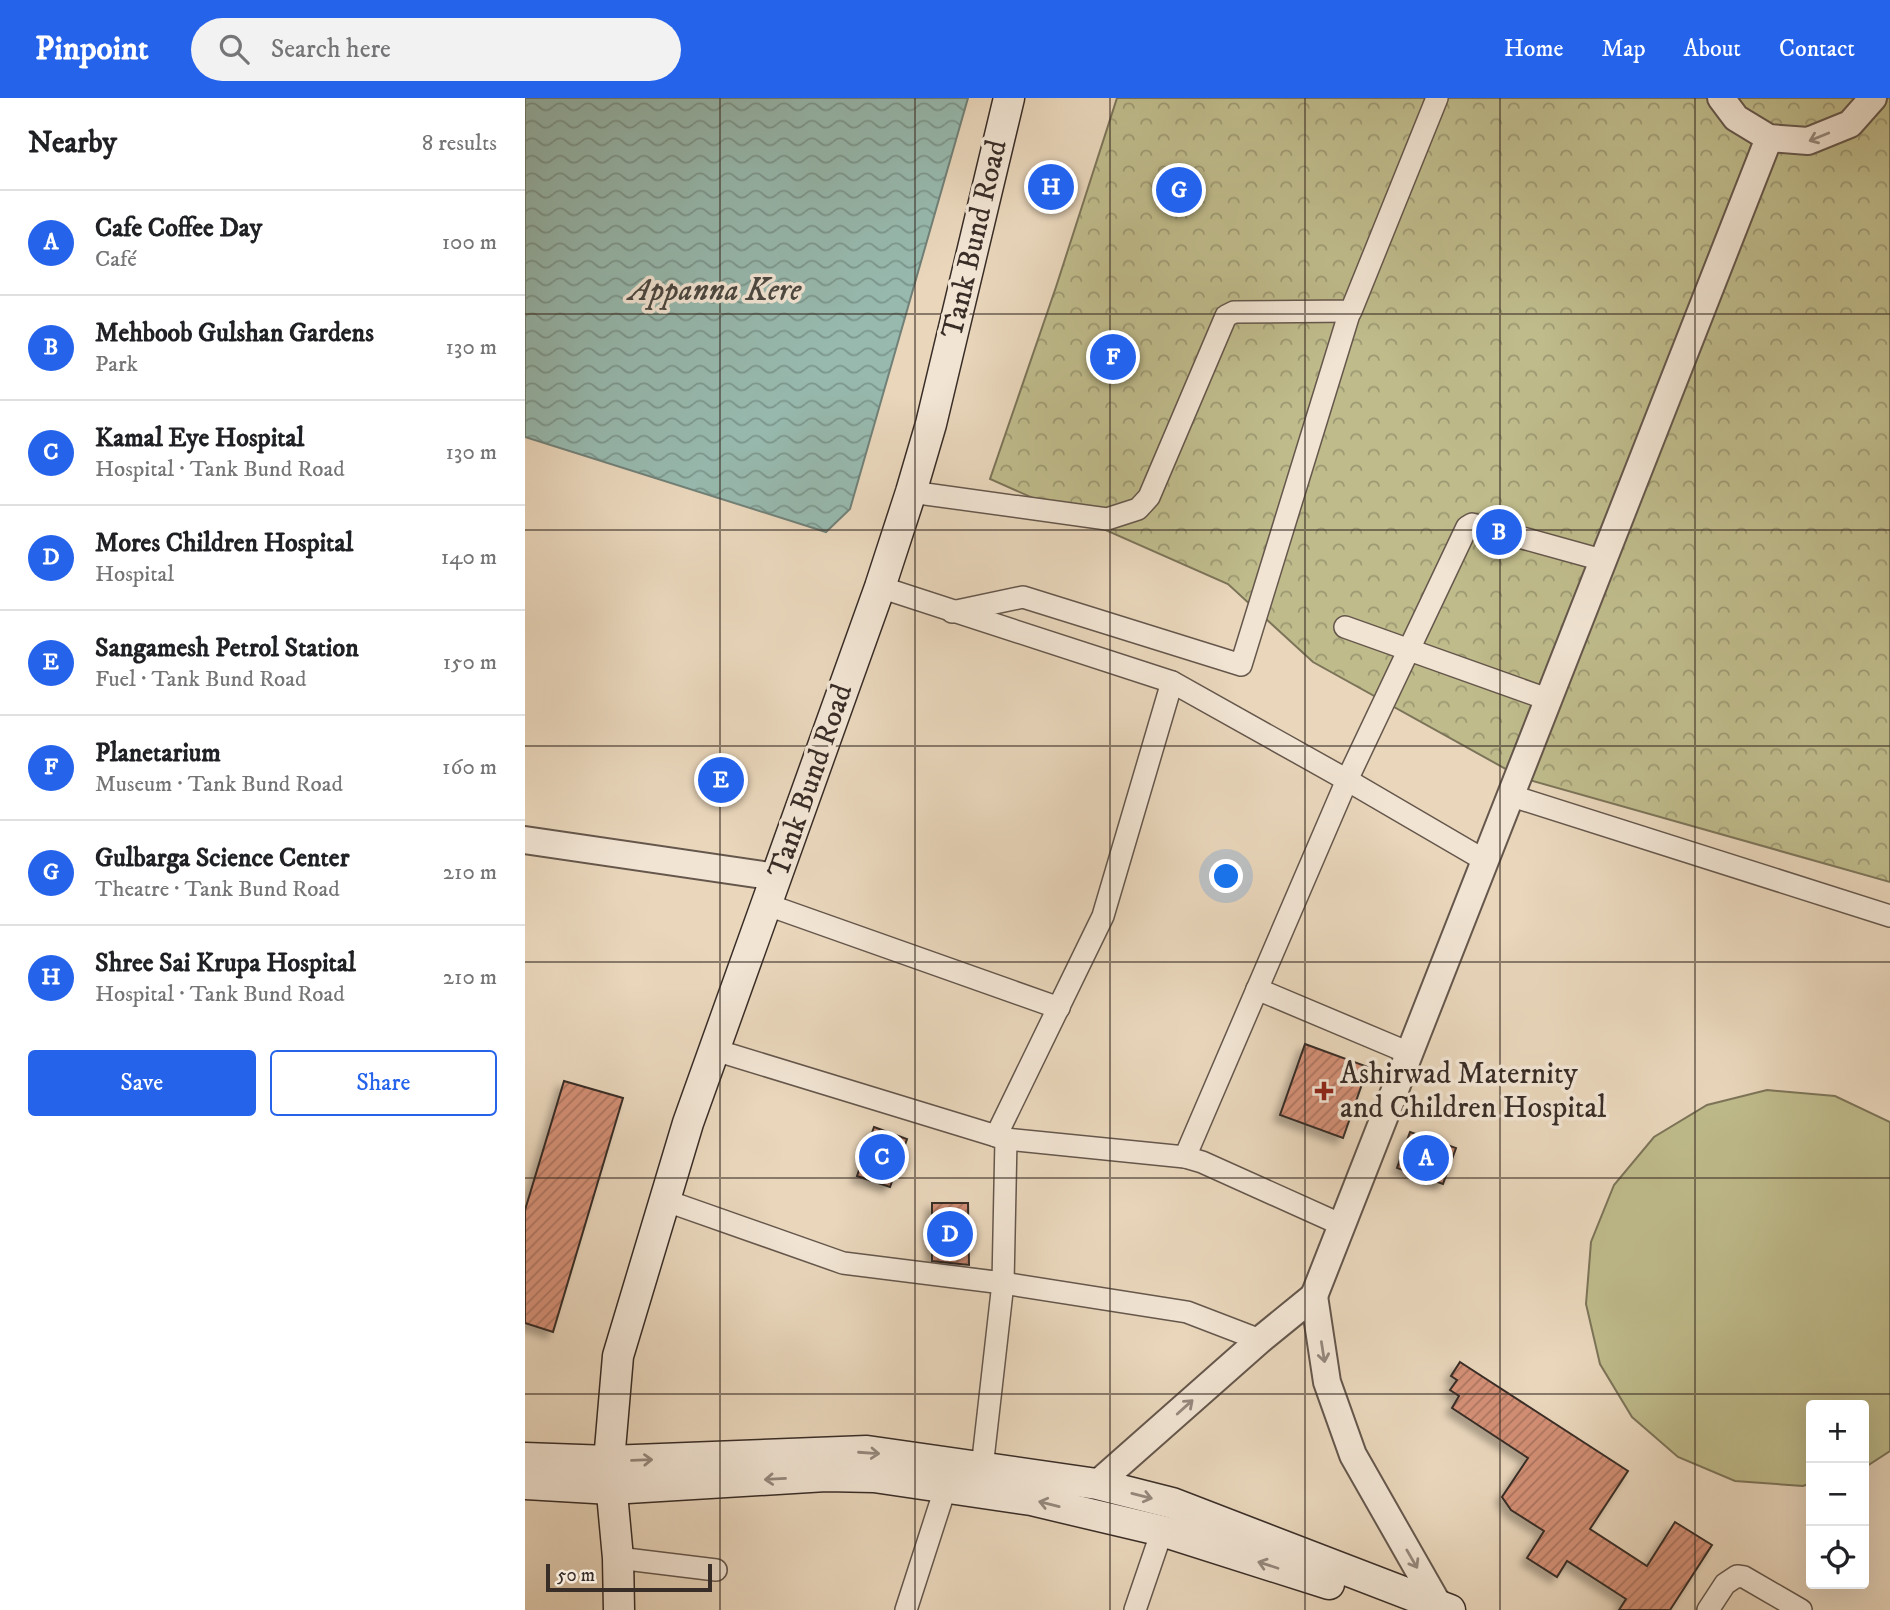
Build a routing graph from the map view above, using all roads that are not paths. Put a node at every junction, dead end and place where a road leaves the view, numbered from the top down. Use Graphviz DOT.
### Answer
graph roads {
  1 [pos="1009,98"];
  2 [pos="1437,98"];
  3 [pos="1721,98"];
  4 [pos="1873,98"];
  5 [pos="1769,138"];
  6 [pos="1350,312"];
  7 [pos="911,492"];
  8 [pos="1602,560"];
  9 [pos="880,587"];
  10 [pos="952,612"];
  11 [pos="1345,627"];
  12 [pos="1410,649"];
  13 [pos="1172,682"];
  14 [pos="1547,699"];
  15 [pos="1347,780"];
  16 [pos="1509,795"];
  17 [pos="525,840"];
  18 [pos="1484,860"];
  19 [pos="772,891"];
  20 [pos="1890,916"];
  21 [pos="1257,989"];
  22 [pos="1059,1008"];
  23 [pos="715,1049"];
  24 [pos="1409,1053"];
  25 [pos="1001,1138"];
  26 [pos="1185,1157"];
  27 [pos="664,1200"];
  28 [pos="1342,1225"];
  29 [pos="1003,1283"];
  30 [pos="1314,1296"];
  31 [pos="1260,1340"];
  32 [pos="525,1458"];
  33 [pos="982,1468"];
  34 [pos="610,1475"];
  35 [pos="525,1484"];
  36 [pos="1097,1484"];
  37 [pos="946,1486"];
  38 [pos="1162,1531"];
  39 [pos="618,1558"];
  40 [pos="716,1570"];
  41 [pos="1444,1608"];
  42 [pos="619,1610"];
  43 [pos="906,1610"];
  44 [pos="1135,1610"];
  45 [pos="1402,1610"];
  46 [pos="1708,1610"];
  47 [pos="1801,1610"];
  1 -- 7 [label="main road, Tank Bund Road"];
  2 -- 6 [label="street"];
  3 -- 5 [label="street"];
  4 -- 5 [label="street, one-way"];
  5 -- 8 [label="street"];
  6 -- 7 [label="street"];
  6 -- 10 [label="street"];
  7 -- 9 [label="main road, Tank Bund Road"];
  8 -- 12 [label="street"];
  8 -- 14 [label="street"];
  9 -- 10 [label="street"];
  9 -- 19 [label="main road, Tank Bund Road"];
  10 -- 13 [label="street"];
  11 -- 12 [label="street"];
  12 -- 14 [label="street"];
  12 -- 15 [label="street"];
  13 -- 15 [label="street"];
  13 -- 22 [label="street"];
  14 -- 16 [label="street"];
  15 -- 18 [label="street"];
  15 -- 21 [label="street"];
  16 -- 18 [label="street"];
  16 -- 20 [label="street"];
  17 -- 19 [label="street"];
  18 -- 24 [label="street"];
  19 -- 22 [label="street"];
  19 -- 23 [label="main road, Tank Bund Road"];
  21 -- 24 [label="street"];
  21 -- 26 [label="street"];
  22 -- 25 [label="street"];
  23 -- 25 [label="street"];
  23 -- 27 [label="main road, Tank Bund Road"];
  24 -- 28 [label="street"];
  25 -- 26 [label="street"];
  25 -- 29 [label="street"];
  26 -- 28 [label="street"];
  27 -- 29 [label="street"];
  27 -- 34 [label="main road, Tank Bund Road"];
  28 -- 30 [label="street"];
  29 -- 31 [label="street"];
  29 -- 33 [label="street"];
  30 -- 31 [label="street"];
  30 -- 41 [label="street, one-way"];
  36 -- 31 [label="street, one-way"];
  32 -- 34 [label="main road"];
  34 -- 33 [label="main road, one-way"];
  33 -- 36 [label="main road"];
  34 -- 35 [label="main road"];
  37 -- 34 [label="main road, one-way"];
  34 -- 39 [label="main road, Tank Bund Road"];
  36 -- 41 [label="main road, one-way"];
  38 -- 37 [label="main road, one-way"];
  37 -- 43 [label="street"];
  38 -- 44 [label="street"];
  45 -- 38 [label="main road, one-way"];
  39 -- 40 [label="street"];
  39 -- 42 [label="main road, Tank Bund Road"];
  46 -- 47 [label="street"];
}
